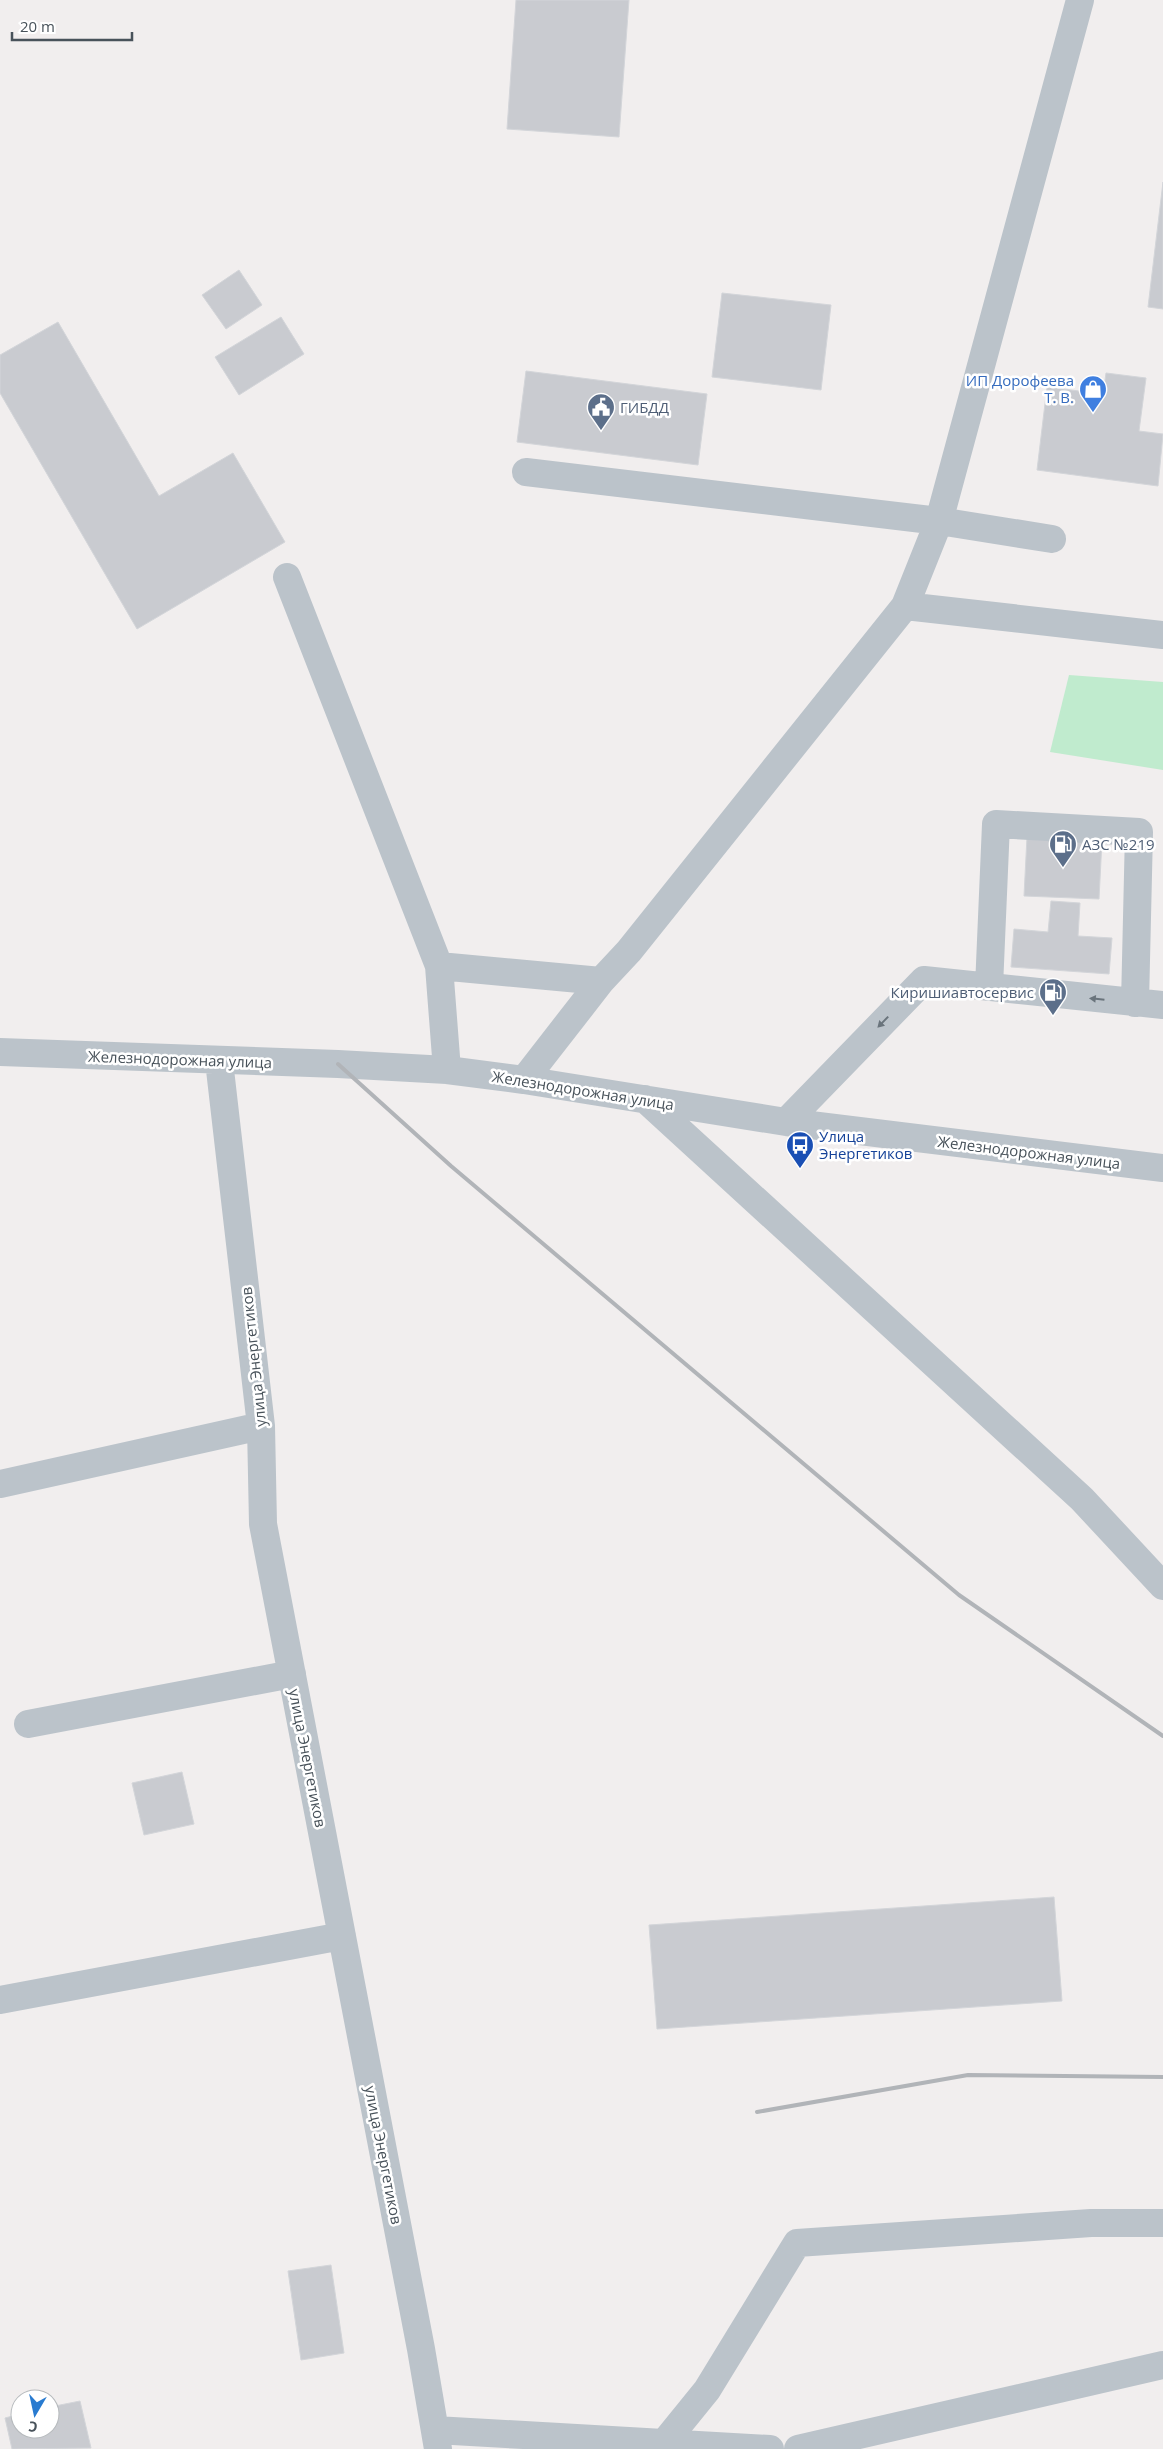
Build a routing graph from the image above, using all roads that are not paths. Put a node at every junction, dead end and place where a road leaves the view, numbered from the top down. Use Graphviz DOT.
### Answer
graph roads {
  1 [pos="1080,0"];
  2 [pos="526,472"];
  3 [pos="939,522"];
  4 [pos="1052,539"];
  5 [pos="287,577"];
  6 [pos="905,606"];
  7 [pos="1163,634"];
  8 [pos="439,966"];
  9 [pos="601,981"];
  10 [pos="989,987"];
  11 [pos="1135,1003"];
  12 [pos="1163,1005"];
  13 [pos="0,1052"];
  14 [pos="219,1061"];
  15 [pos="447,1070"];
  16 [pos="524,1080"];
  17 [pos="645,1099"];
  18 [pos="786,1122"];
  19 [pos="1163,1168"];
  20 [pos="261,1426"];
  21 [pos="0,1484"];
  22 [pos="1163,1586"];
  23 [pos="292,1674"];
  24 [pos="28,1724"];
  25 [pos="342,1936"];
  26 [pos="0,2000"];
  27 [pos="1163,2223"];
  28 [pos="1163,2365"];
  29 [pos="437,2440"];
  30 [pos="664,2443"];
  31 [pos="770,2449"];
  32 [pos="798,2449"];
  1 -- 3 [label="street"];
  2 -- 3 [label="street"];
  3 -- 4 [label="street"];
  3 -- 6 [label="street"];
  5 -- 8 [label="street"];
  6 -- 7 [label="street"];
  6 -- 9 [label="street"];
  8 -- 9 [label="street"];
  8 -- 15 [label="street"];
  9 -- 16 [label="street"];
  11 -- 10 [label="street, one-way"];
  10 -- 11 [label="street"];
  10 -- 18 [label="street, one-way"];
  11 -- 12 [label="street"];
  13 -- 14 [label="street, Железнодорожная улица"];
  14 -- 15 [label="street, Железнодорожная улица"];
  14 -- 20 [label="street, улица Энергетиков"];
  15 -- 16 [label="street, Железнодорожная улица"];
  16 -- 17 [label="street, Железнодорожная улица"];
  17 -- 18 [label="street, Железнодорожная улица"];
  17 -- 22 [label="street"];
  18 -- 19 [label="street, Железнодорожная улица"];
  20 -- 21 [label="street"];
  20 -- 23 [label="street, улица Энергетиков"];
  23 -- 24 [label="street"];
  23 -- 25 [label="street, улица Энергетиков"];
  25 -- 26 [label="street"];
  25 -- 29 [label="street, улица Энергетиков"];
  27 -- 30 [label="street"];
  28 -- 32 [label="street"];
  29 -- 30 [label="street"];
  30 -- 31 [label="street"];
}
